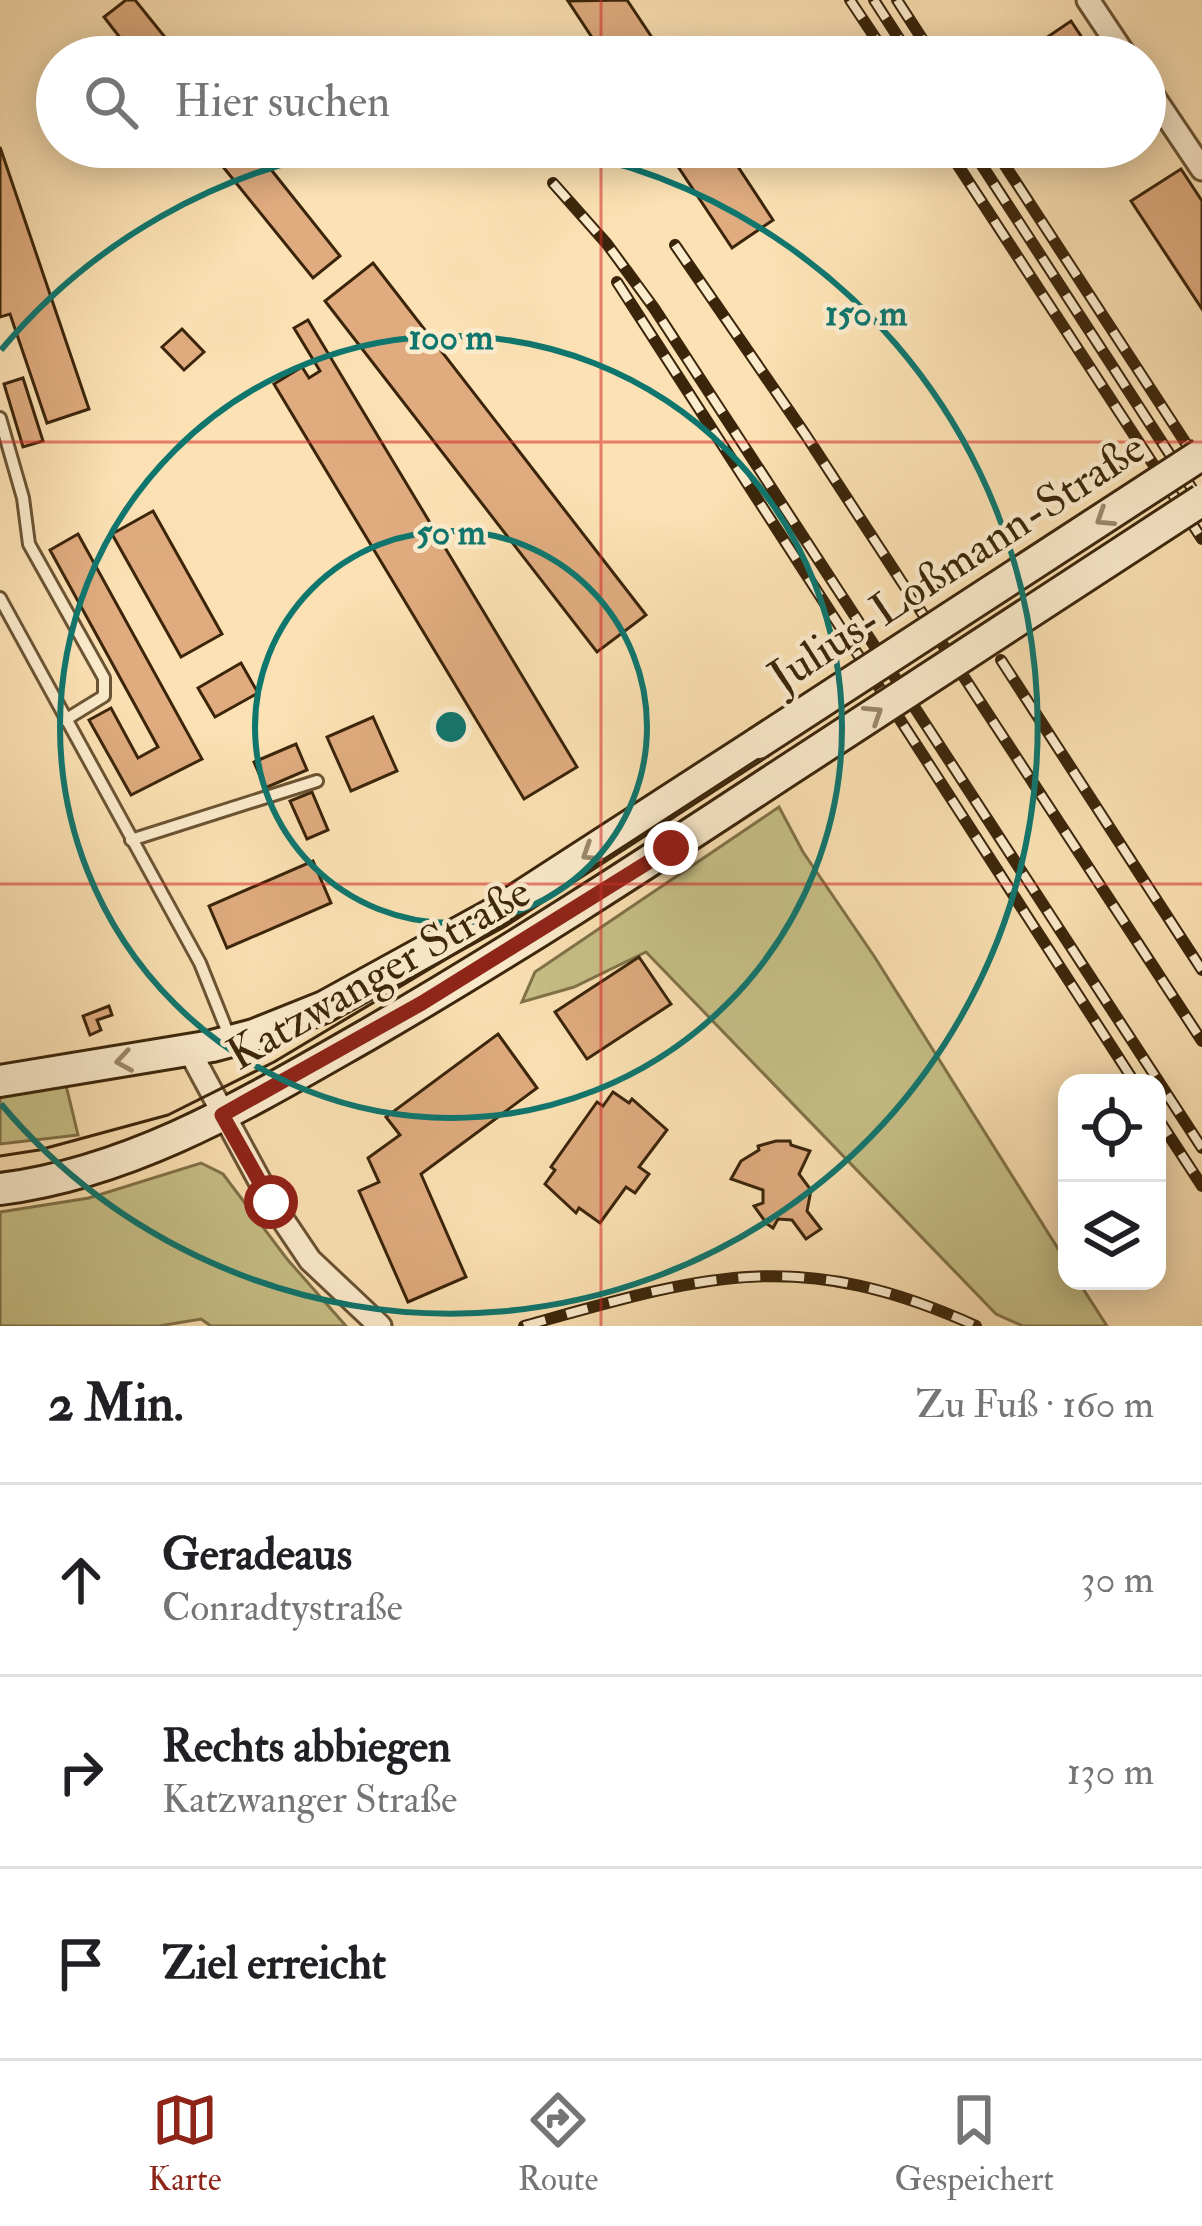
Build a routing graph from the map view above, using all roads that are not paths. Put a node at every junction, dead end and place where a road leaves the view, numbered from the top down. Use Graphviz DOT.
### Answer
graph roads {
  1 [pos="1088,0"];
  2 [pos="1112,36"];
  3 [pos="1166,106"];
  4 [pos="1192,134"];
  5 [pos="1202,169"];
  6 [pos="0,418"];
  7 [pos="1202,454"];
  8 [pos="1202,500"];
  9 [pos="0,598"];
  10 [pos="65,720"];
  11 [pos="758,743"];
  12 [pos="776,778"];
  13 [pos="316,782"];
  14 [pos="131,840"];
  15 [pos="231,1041"];
  16 [pos="189,1050"];
  17 [pos="0,1081"];
  18 [pos="222,1115"];
  19 [pos="0,1189"];
  20 [pos="380,1326"];
  1 -- 2 [label="street"];
  3 -- 4 [label="street"];
  4 -- 5 [label="street"];
  6 -- 10 [label="lane"];
  7 -- 11 [label="main road, Julius-Loßmann-Straße, one-way, bridge"];
  12 -- 8 [label="main road, Julius-Loßmann-Straße, one-way, bridge"];
  9 -- 10 [label="lane"];
  10 -- 14 [label="lane"];
  11 -- 15 [label="main road, Katzwanger Straße, one-way"];
  12 -- 18 [label="main road, Katzwanger Straße"];
  13 -- 14 [label="lane"];
  14 -- 15 [label="lane"];
  15 -- 16 [label="main road, Katzwanger Straße"];
  16 -- 17 [label="main road, Katzwanger Straße, one-way"];
  16 -- 18 [label="street"];
  18 -- 19 [label="main road, Katzwanger Straße"];
  18 -- 20 [label="street"];
}
